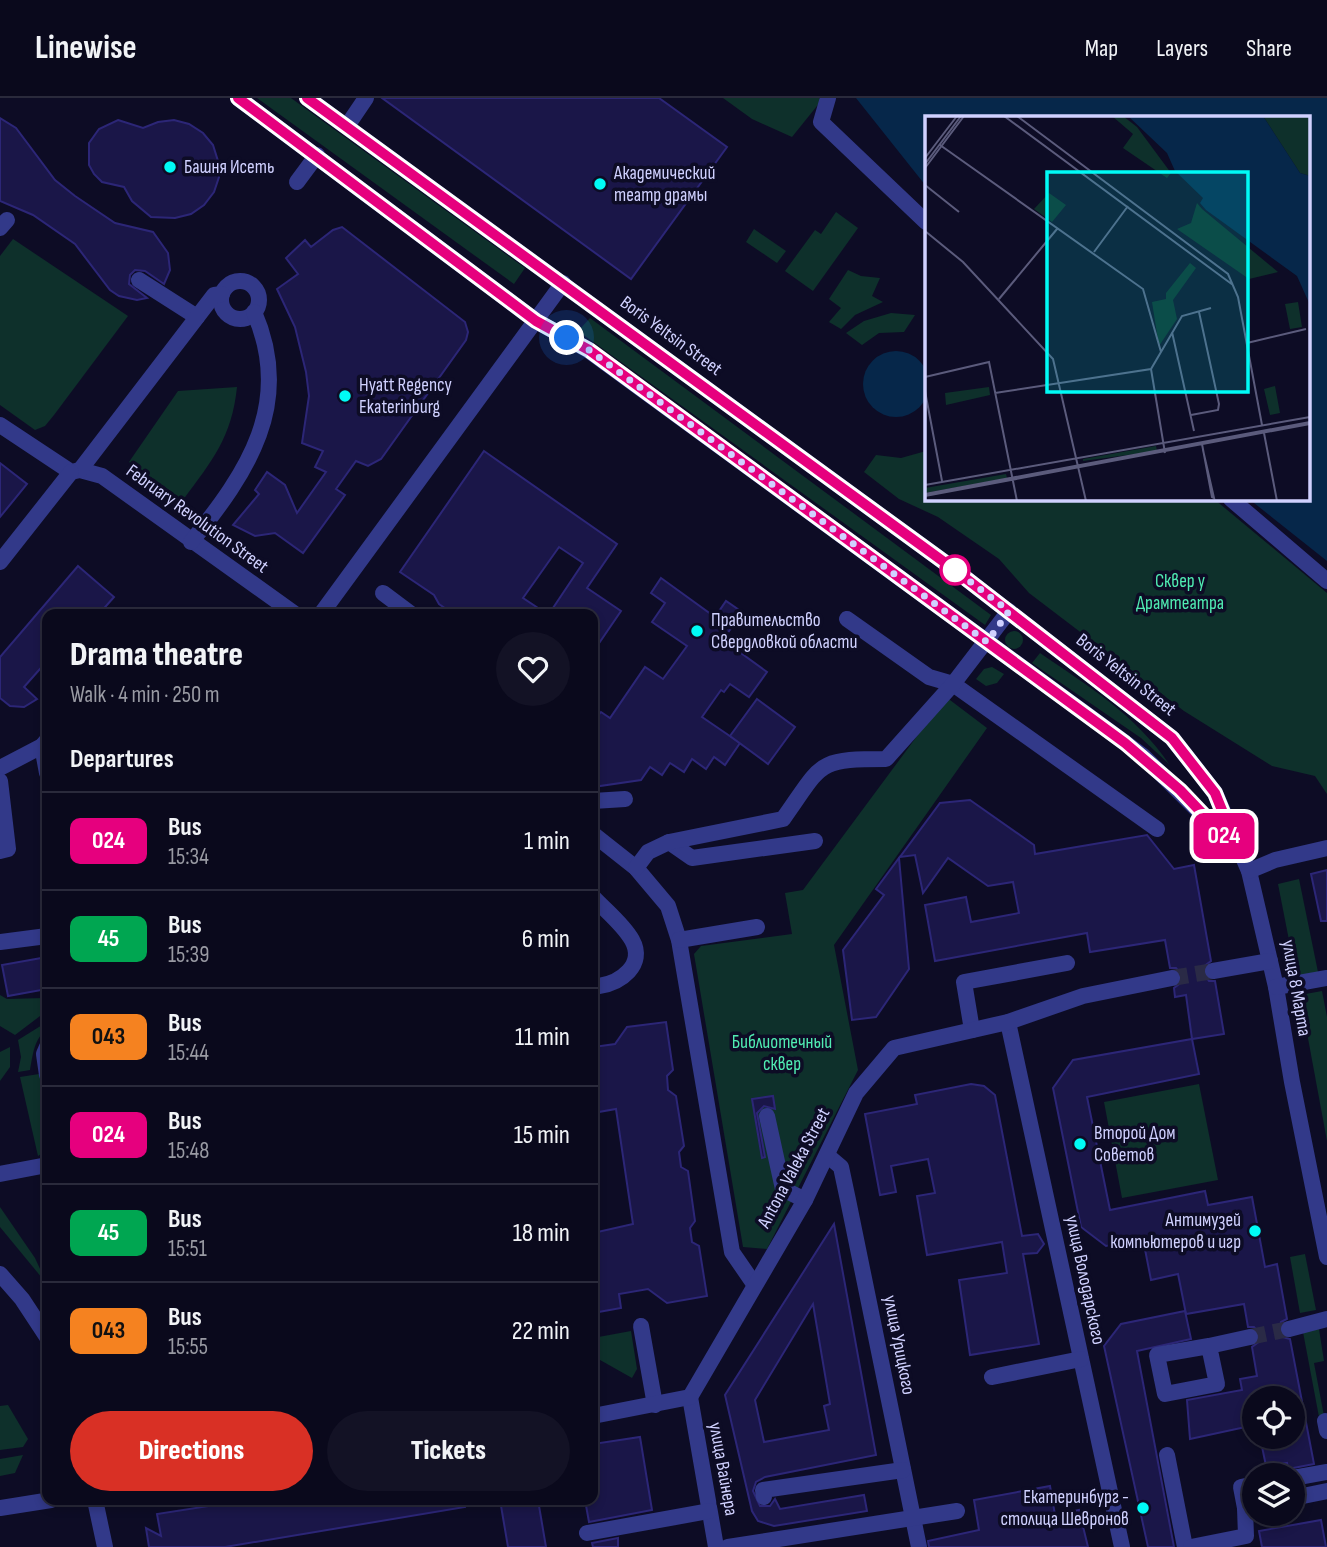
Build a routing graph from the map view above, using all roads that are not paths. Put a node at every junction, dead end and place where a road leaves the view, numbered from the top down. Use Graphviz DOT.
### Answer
graph roads {
  1 [pos="238,98"];
  2 [pos="307,98"];
  3 [pos="366,98"];
  4 [pos="828,98"];
  5 [pos="347,126"];
  6 [pos="317,156"];
  7 [pos="297,182"];
  8 [pos="925,221"];
  9 [pos="139,280"];
  10 [pos="563,283"];
  11 [pos="222,294"];
  12 [pos="254,313"];
  13 [pos="197,317"];
  14 [pos="536,321"];
  15 [pos="0,425"];
  16 [pos="76,471"];
  17 [pos="1232,500"];
  18 [pos="191,542"];
  19 [pos="0,562"];
  20 [pos="1327,581"];
  21 [pos="383,593"];
  22 [pos="272,600"];
  23 [pos="266,609"];
  24 [pos="287,609"];
  25 [pos="325,609"];
  26 [pos="404,609"];
  27 [pos="1009,611"];
  28 [pos="847,619"];
  29 [pos="987,642"];
  30 [pos="953,684"];
  31 [pos="42,745"];
  32 [pos="0,768"];
  33 [pos="0,782"];
  34 [pos="625,799"];
  35 [pos="598,801"];
  36 [pos="1157,829"];
  37 [pos="598,838"];
  38 [pos="815,841"];
  39 [pos="669,842"];
  40 [pos="1327,848"];
  41 [pos="0,851"];
  42 [pos="1239,852"];
  43 [pos="636,868"];
  44 [pos="1249,872"];
  45 [pos="598,903"];
  46 [pos="757,928"];
  47 [pos="42,937"];
  48 [pos="678,940"];
  49 [pos="0,942"];
  50 [pos="1270,961"];
  51 [pos="1067,963"];
  52 [pos="1213,971"];
  53 [pos="1172,978"];
  54 [pos="1327,978"];
  55 [pos="599,986"];
  56 [pos="1276,987"];
  57 [pos="1008,1022"];
  58 [pos="972,1030"];
  59 [pos="767,1116"];
  60 [pos="828,1156"];
  61 [pos="42,1166"];
  62 [pos="0,1174"];
  63 [pos="805,1200"];
  64 [pos="1324,1223"];
  65 [pos="1327,1257"];
  66 [pos="0,1274"];
  67 [pos="754,1284"];
  68 [pos="1327,1319"];
  69 [pos="641,1326"];
  70 [pos="42,1329"];
  71 [pos="1289,1329"];
  72 [pos="1250,1337"];
  73 [pos="1209,1346"];
  74 [pos="1081,1359"];
  75 [pos="992,1377"];
  76 [pos="690,1397"];
  77 [pos="655,1405"];
  78 [pos="598,1415"];
  79 [pos="1167,1455"];
  80 [pos="903,1470"];
  81 [pos="1327,1472"];
  82 [pos="1305,1476"];
  83 [pos="1327,1491"];
  84 [pos="1305,1496"];
  85 [pos="764,1497"];
  86 [pos="42,1501"];
  87 [pos="96,1505"];
  88 [pos="0,1508"];
  89 [pos="709,1511"];
  90 [pos="957,1511"];
  91 [pos="914,1518"];
  92 [pos="1247,1526"];
  93 [pos="587,1532"];
  94 [pos="105,1547"];
  95 [pos="716,1547"];
  96 [pos="728,1547"];
  97 [pos="919,1547"];
  98 [pos="1122,1547"];
  99 [pos="1185,1547"];
  100 [pos="1191,1547"];
  1 -- 6 [label="street"];
  2 -- 5 [label="street, Boris Yeltsin Street"];
  3 -- 5 [label="street"];
  4 -- 8 [label="street"];
  5 -- 10 [label="street, Boris Yeltsin Street"];
  6 -- 7 [label="street"];
  6 -- 14 [label="street"];
  9 -- 13 [label="street"];
  10 -- 14 [label="street"];
  10 -- 27 [label="street, Boris Yeltsin Street"];
  11 -- 12 [label="street"];
  11 -- 12 [label="street"];
  11 -- 13 [label="street"];
  12 -- 18 [label="street"];
  13 -- 16 [label="street"];
  14 -- 25 [label="street"];
  14 -- 29 [label="street"];
  15 -- 16 [label="street, February Revolution Street"];
  16 -- 18 [label="street, February Revolution Street"];
  16 -- 19 [label="street"];
  17 -- 20 [label="street"];
  18 -- 22 [label="street, February Revolution Street"];
  21 -- 26 [label="street"];
  22 -- 23 [label="street"];
  22 -- 24 [label="street, February Revolution Street"];
  27 -- 29 [label="street"];
  27 -- 42 [label="street, Boris Yeltsin Street"];
  28 -- 30 [label="street"];
  29 -- 30 [label="street"];
  29 -- 42 [label="street"];
  30 -- 36 [label="street"];
  30 -- 39 [label="street"];
  31 -- 32 [label="street"];
  33 -- 41 [label="street"];
  34 -- 35 [label="street"];
  37 -- 43 [label="street"];
  38 -- 39 [label="street"];
  39 -- 43 [label="street"];
  40 -- 44 [label="street"];
  42 -- 44 [label="street, улица 8 Марта"];
  43 -- 48 [label="street"];
  44 -- 50 [label="street, улица 8 Марта"];
  45 -- 55 [label="street"];
  46 -- 48 [label="street"];
  47 -- 49 [label="street"];
  48 -- 67 [label="street"];
  50 -- 52 [label="street"];
  50 -- 56 [label="street, улица 8 Марта"];
  51 -- 58 [label="street"];
  53 -- 57 [label="street, Antona Valeka Street"];
  54 -- 56 [label="street"];
  56 -- 64 [label="street, улица 8 Марта"];
  57 -- 58 [label="street, Antona Valeka Street"];
  57 -- 74 [label="street, улица Володарского"];
  58 -- 60 [label="street, Antona Valeka Street"];
  59 -- 63 [label="street"];
  60 -- 63 [label="street, Antona Valeka Street"];
  60 -- 80 [label="street, улица Урицкого"];
  61 -- 62 [label="street"];
  63 -- 67 [label="street, Antona Valeka Street"];
  64 -- 65 [label="street, улица 8 Марта"];
  66 -- 70 [label="street"];
  67 -- 76 [label="street, Antona Valeka Street"];
  68 -- 71 [label="street"];
  69 -- 77 [label="street"];
  72 -- 73 [label="street"];
  74 -- 75 [label="street"];
  74 -- 98 [label="street, улица Володарского"];
  76 -- 77 [label="street"];
  76 -- 89 [label="street, улица Вайнера"];
  77 -- 78 [label="street"];
  79 -- 99 [label="street"];
  80 -- 85 [label="street"];
  80 -- 91 [label="street, улица Урицкого"];
  81 -- 82 [label="street"];
  83 -- 84 [label="street"];
  86 -- 88 [label="street"];
  87 -- 94 [label="street"];
  89 -- 93 [label="street"];
  89 -- 95 [label="street, улица Вайнера"];
  90 -- 91 [label="street"];
  91 -- 96 [label="street"];
  91 -- 97 [label="street, улица Урицкого"];
  92 -- 100 [label="street"];
}
